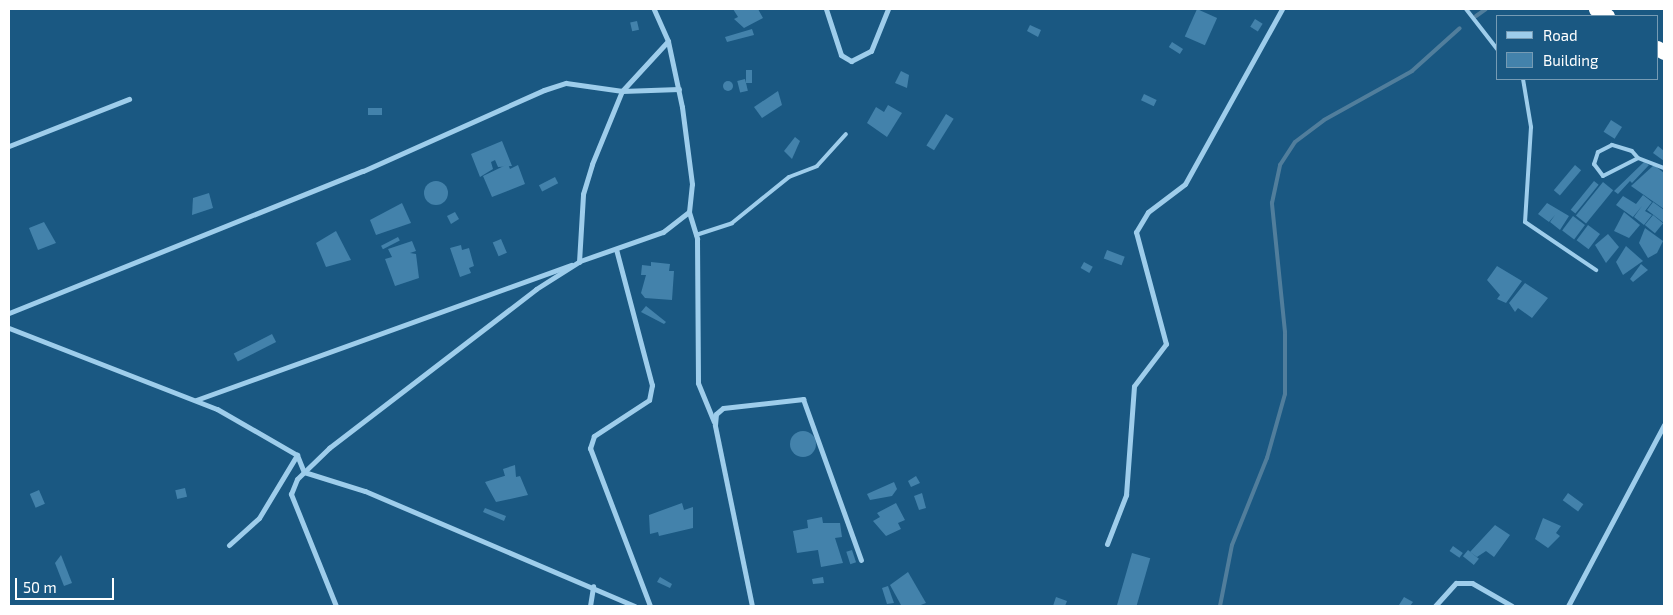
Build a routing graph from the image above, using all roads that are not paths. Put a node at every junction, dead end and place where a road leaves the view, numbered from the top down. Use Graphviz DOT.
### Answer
graph roads {
  1 [pos="654,9"];
  2 [pos="826,9"];
  3 [pos="888,9"];
  4 [pos="1282,9"];
  5 [pos="1466,9"];
  6 [pos="668,41"];
  7 [pos="1496,47"];
  8 [pos="1523,80"];
  9 [pos="679,89"];
  10 [pos="622,91"];
  11 [pos="129,99"];
  12 [pos="846,134"];
  13 [pos="9,146"];
  14 [pos="1638,158"];
  15 [pos="1664,168"];
  16 [pos="688,212"];
  17 [pos="696,235"];
  18 [pos="616,249"];
  19 [pos="580,261"];
  20 [pos="1596,270"];
  21 [pos="9,313"];
  22 [pos="9,328"];
  23 [pos="196,400"];
  24 [pos="716,425"];
  25 [pos="1664,425"];
  26 [pos="297,456"];
  27 [pos="304,472"];
  28 [pos="1107,544"];
  29 [pos="229,545"];
  30 [pos="861,560"];
  31 [pos="593,586"];
  32 [pos="336,606"];
  33 [pos="590,606"];
  34 [pos="635,606"];
  35 [pos="650,606"];
  36 [pos="752,606"];
  37 [pos="1435,606"];
  38 [pos="1512,606"];
  39 [pos="1568,606"];
  1 -- 6 [label="street"];
  2 -- 3 [label="street"];
  4 -- 28 [label="street"];
  5 -- 7 [label="lane"];
  6 -- 9 [label="street"];
  6 -- 10 [label="street"];
  8 -- 20 [label="lane"];
  9 -- 10 [label="street"];
  9 -- 16 [label="street"];
  10 -- 19 [label="street"];
  10 -- 21 [label="street"];
  11 -- 13 [label="street"];
  12 -- 17 [label="lane"];
  14 -- 14 [label="lane"];
  14 -- 15 [label="lane"];
  16 -- 17 [label="street"];
  16 -- 18 [label="street"];
  17 -- 24 [label="street"];
  18 -- 19 [label="street"];
  18 -- 35 [label="street"];
  19 -- 23 [label="street"];
  19 -- 27 [label="street"];
  22 -- 23 [label="street"];
  23 -- 26 [label="street"];
  24 -- 30 [label="street"];
  24 -- 36 [label="street"];
  25 -- 39 [label="street"];
  26 -- 27 [label="street"];
  26 -- 29 [label="street"];
  27 -- 31 [label="street"];
  27 -- 32 [label="street"];
  31 -- 33 [label="street"];
  31 -- 34 [label="street"];
  37 -- 38 [label="street"];
}
